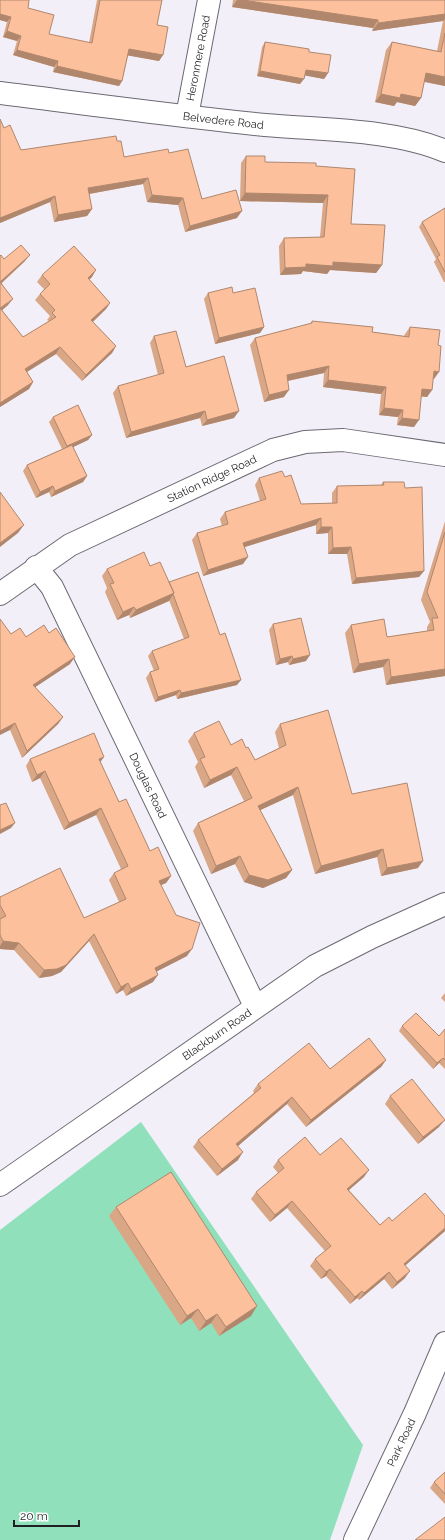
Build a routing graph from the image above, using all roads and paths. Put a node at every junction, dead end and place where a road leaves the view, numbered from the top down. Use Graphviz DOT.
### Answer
graph roads {
  1 [pos="209,0"];
  2 [pos="0,93"];
  3 [pos="187,116"];
  4 [pos="445,151"];
  5 [pos="445,455"];
  6 [pos="36,567"];
  7 [pos="0,594"];
  8 [pos="445,904"];
  9 [pos="255,1006"];
  10 [pos="0,1184"];
  11 [pos="445,1343"];
  12 [pos="355,1540"];
  1 -- 3 [label="street, Heronmere Road"];
  2 -- 3 [label="street, Belvedere Road"];
  3 -- 4 [label="street, Belvedere Road"];
  5 -- 6 [label="street, Station Ridge Road"];
  6 -- 7 [label="street, Station Ridge Road"];
  6 -- 9 [label="street, Douglas Road"];
  8 -- 9 [label="street, Blackburn Road"];
  9 -- 10 [label="street, Blackburn Road"];
  11 -- 12 [label="street, Park Road"];
}
